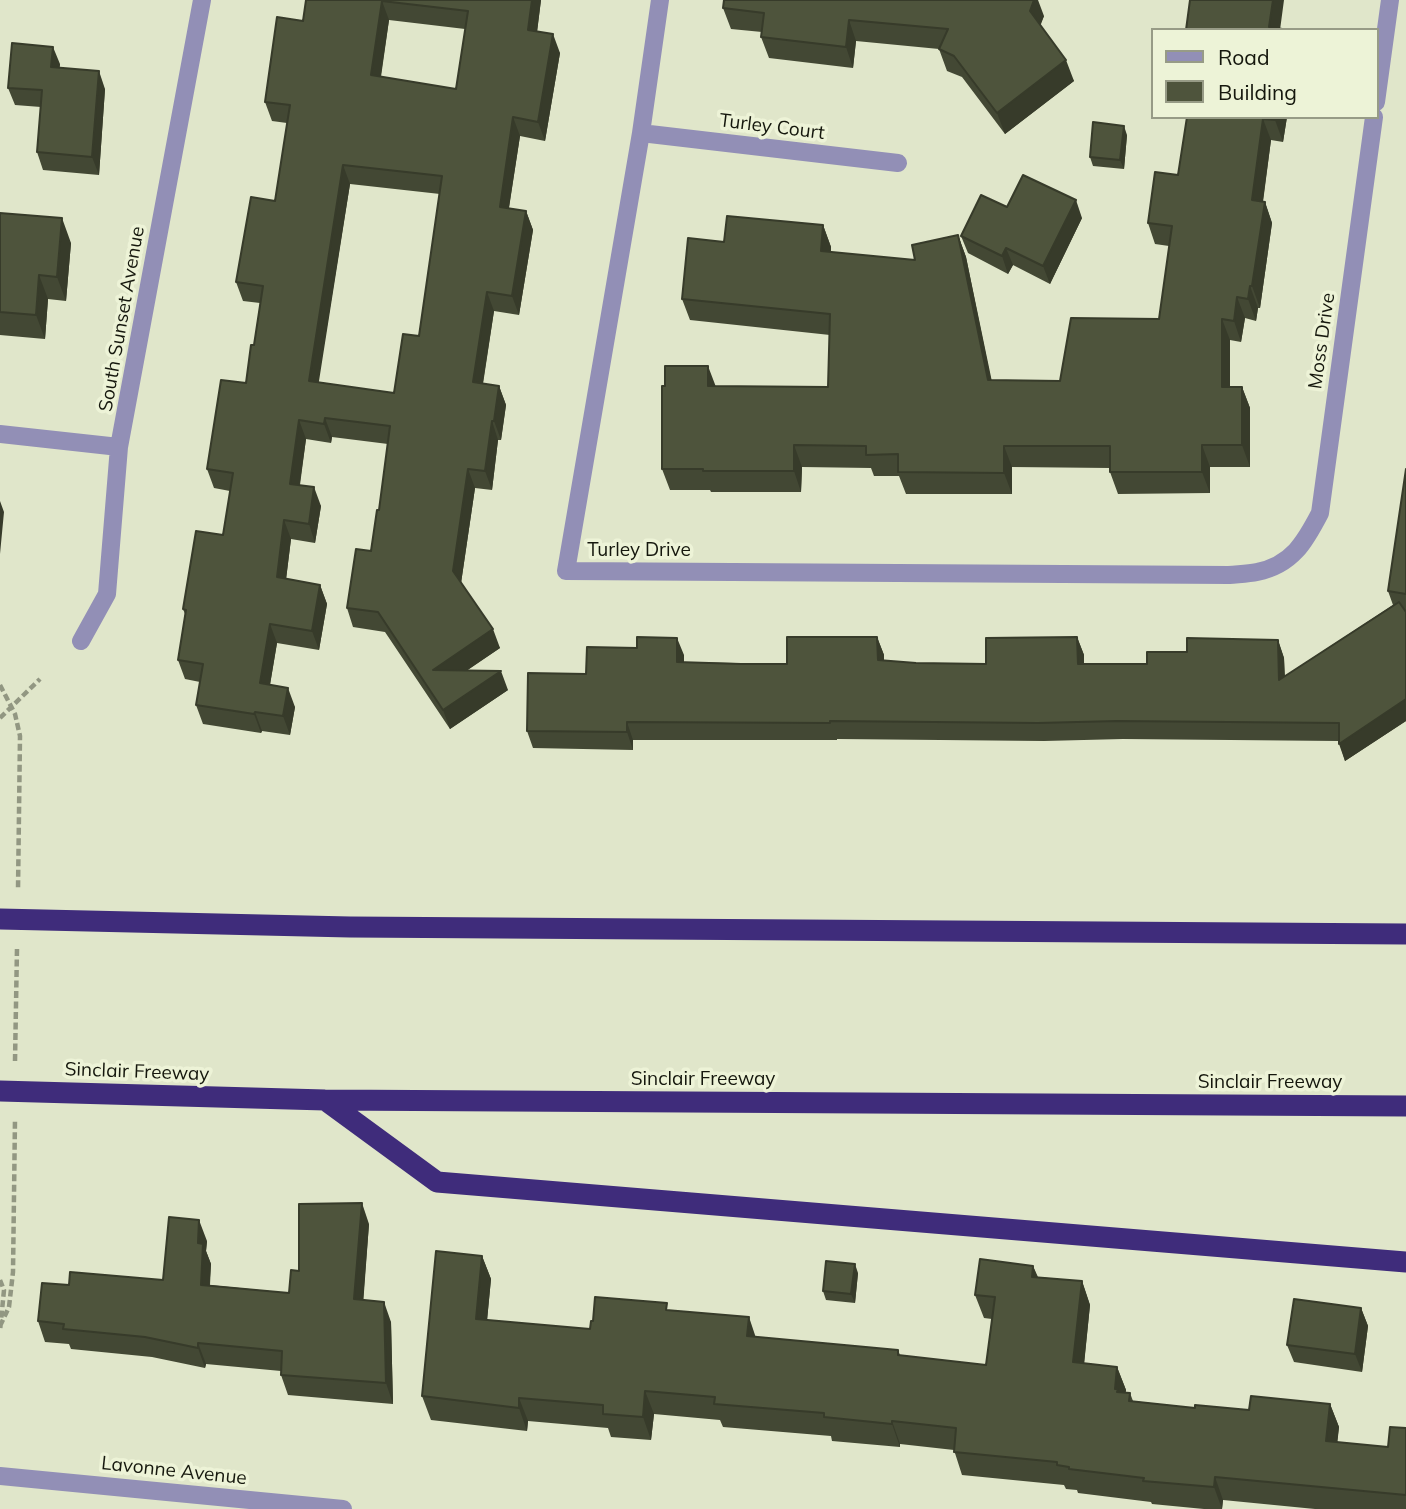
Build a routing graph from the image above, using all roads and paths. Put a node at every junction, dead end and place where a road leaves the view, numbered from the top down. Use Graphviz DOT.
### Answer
graph roads {
  1 [pos="202,0"];
  2 [pos="660,0"];
  3 [pos="1390,0"];
  4 [pos="1378,88"];
  5 [pos="1374,119"];
  6 [pos="640,133"];
  7 [pos="898,163"];
  8 [pos="0,434"];
  9 [pos="119,447"];
  10 [pos="1287,560"];
  11 [pos="81,641"];
  12 [pos="40,679"];
  13 [pos="0,685"];
  14 [pos="0,718"];
  15 [pos="18,901"];
  16 [pos="0,919"];
  17 [pos="1406,934"];
  18 [pos="17,942"];
  19 [pos="15,1066"];
  20 [pos="0,1091"];
  21 [pos="325,1100"];
  22 [pos="1406,1106"];
  23 [pos="15,1107"];
  24 [pos="1406,1262"];
  25 [pos="0,1280"];
  26 [pos="0,1328"];
  27 [pos="0,1476"];
  28 [pos="343,1509"];
  1 -- 9 [label="street, South Sunset Avenue"];
  2 -- 6 [label="street, Turley Drive"];
  3 -- 4 [label="street"];
  5 -- 10 [label="street, Moss Drive"];
  6 -- 7 [label="street, Turley Court"];
  6 -- 10 [label="street, Turley Drive"];
  8 -- 9 [label="street"];
  9 -- 11 [label="street, South Sunset Avenue"];
  12 -- 14 [label="path"];
  13 -- 15 [label="path"];
  16 -- 17 [label="highway"];
  18 -- 19 [label="path"];
  20 -- 21 [label="highway, Sinclair Freeway"];
  21 -- 22 [label="highway, Sinclair Freeway"];
  21 -- 24 [label="highway"];
  23 -- 26 [label="path"];
  25 -- 26 [label="path"];
  27 -- 28 [label="street, Lavonne Avenue"];
}
